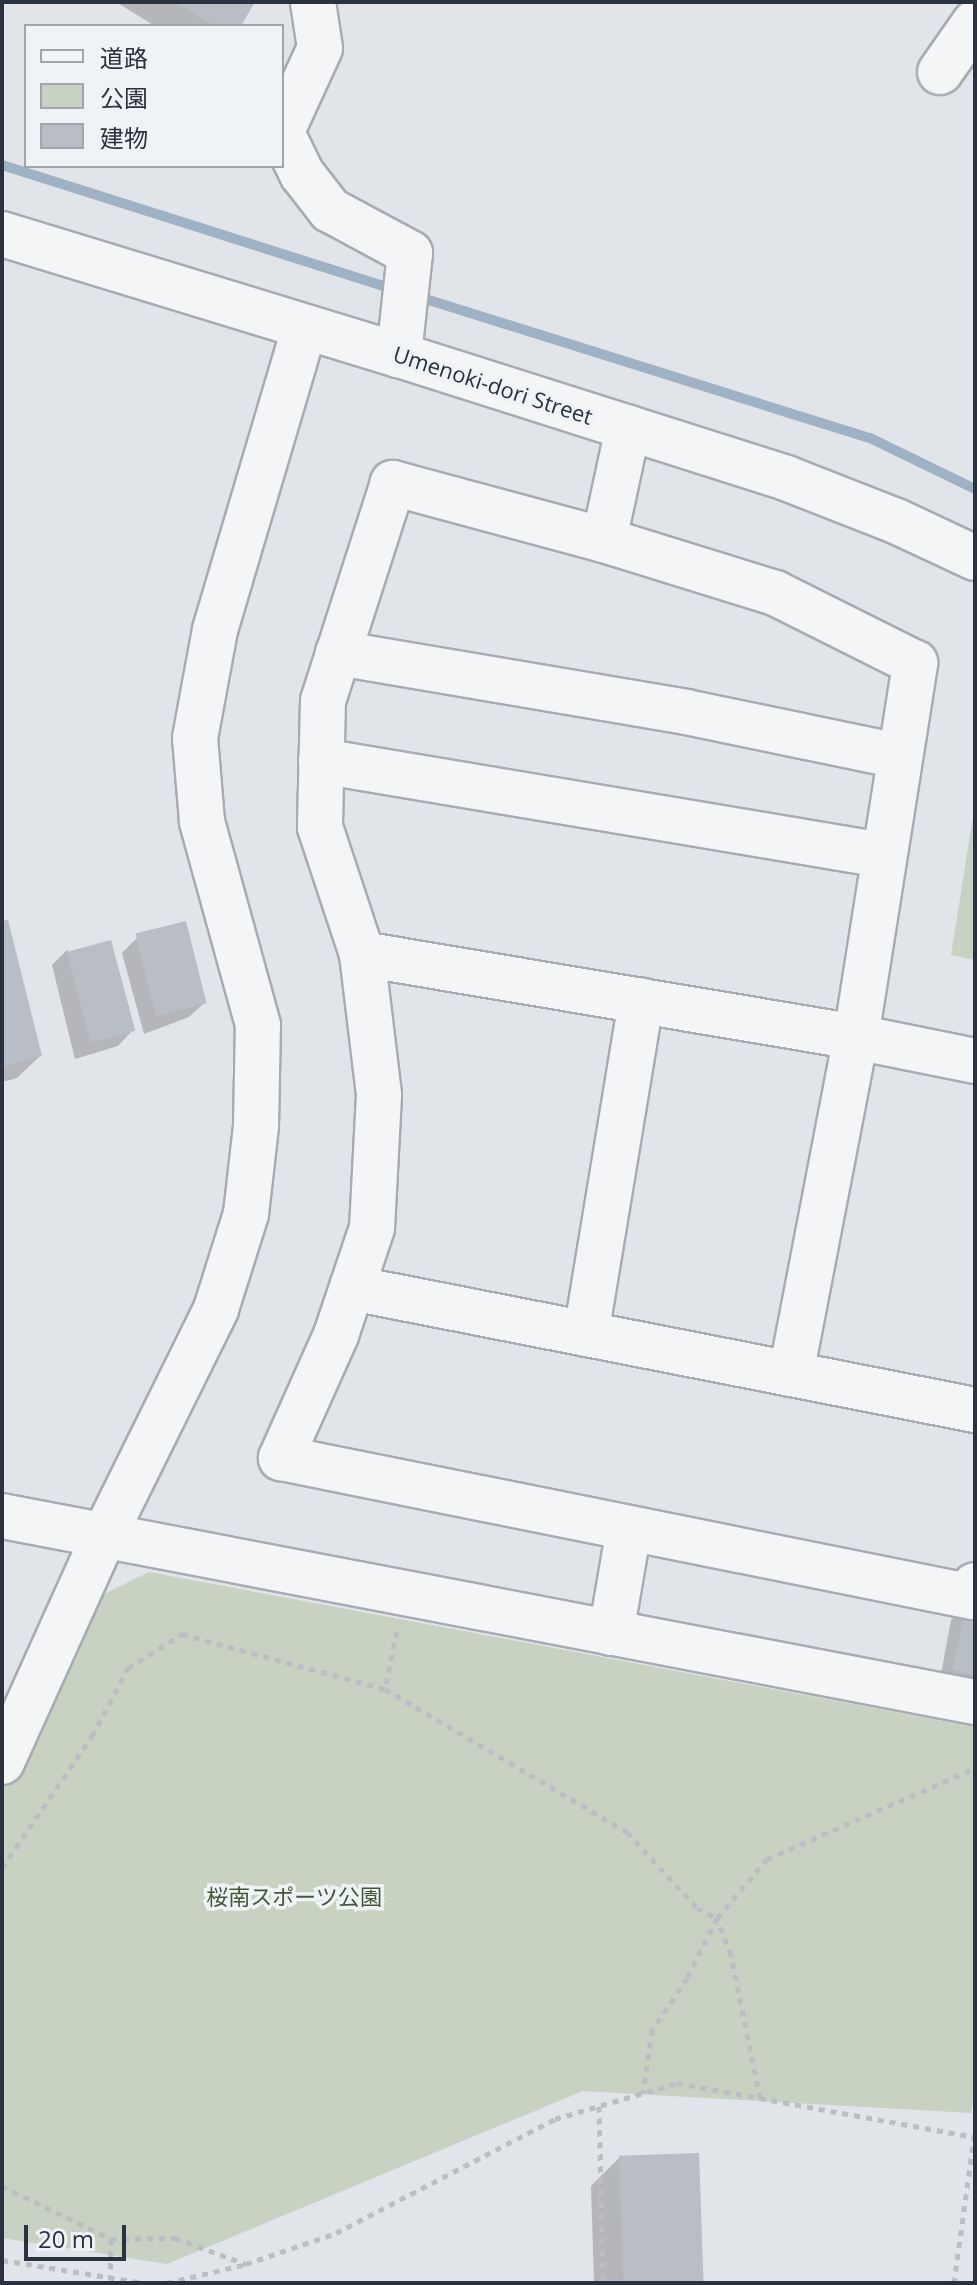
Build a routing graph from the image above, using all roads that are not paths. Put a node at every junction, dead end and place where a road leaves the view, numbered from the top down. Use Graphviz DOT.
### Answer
graph roads {
  1 [pos="313,2"];
  2 [pos="975,22"];
  3 [pos="940,72"];
  4 [pos="284,128"];
  5 [pos="284,136"];
  6 [pos="2,234"];
  7 [pos="305,327"];
  8 [pos="399,355"];
  9 [pos="628,428"];
  10 [pos="604,540"];
  11 [pos="975,558"];
  12 [pos="338,653"];
  13 [pos="899,756"];
  14 [pos="321,761"];
  15 [pos="882,855"];
  16 [pos="362,954"];
  17 [pos="641,1001"];
  18 [pos="856,1037"];
  19 [pos="975,1061"];
  20 [pos="352,1288"];
  21 [pos="586,1334"];
  22 [pos="791,1374"];
  23 [pos="975,1410"];
  24 [pos="2,1516"];
  25 [pos="629,1529"];
  26 [pos="104,1536"];
  27 [pos="975,1585"];
  28 [pos="611,1633"];
  29 [pos="17,1690"];
  30 [pos="975,1702"];
  31 [pos="2,1762"];
  1 -- 4 [label="street"];
  2 -- 3 [label="street"];
  5 -- 8 [label="street"];
  6 -- 7 [label="street, Umenoki-dori Street"];
  7 -- 8 [label="street, Umenoki-dori Street"];
  7 -- 26 [label="street"];
  8 -- 9 [label="street, Umenoki-dori Street"];
  9 -- 10 [label="street"];
  9 -- 11 [label="street, Umenoki-dori Street"];
  10 -- 12 [label="street"];
  10 -- 13 [label="street"];
  12 -- 13 [label="street"];
  12 -- 14 [label="street"];
  13 -- 15 [label="street"];
  14 -- 15 [label="street"];
  14 -- 16 [label="street"];
  15 -- 18 [label="street"];
  16 -- 17 [label="street"];
  16 -- 20 [label="street"];
  17 -- 18 [label="street"];
  17 -- 21 [label="street"];
  18 -- 19 [label="street"];
  18 -- 22 [label="street"];
  20 -- 21 [label="street"];
  20 -- 25 [label="street"];
  21 -- 22 [label="street"];
  22 -- 23 [label="street"];
  24 -- 26 [label="street"];
  25 -- 27 [label="street"];
  25 -- 28 [label="street"];
  26 -- 28 [label="street"];
  26 -- 29 [label="street"];
  28 -- 30 [label="street"];
  29 -- 31 [label="street"];
}
